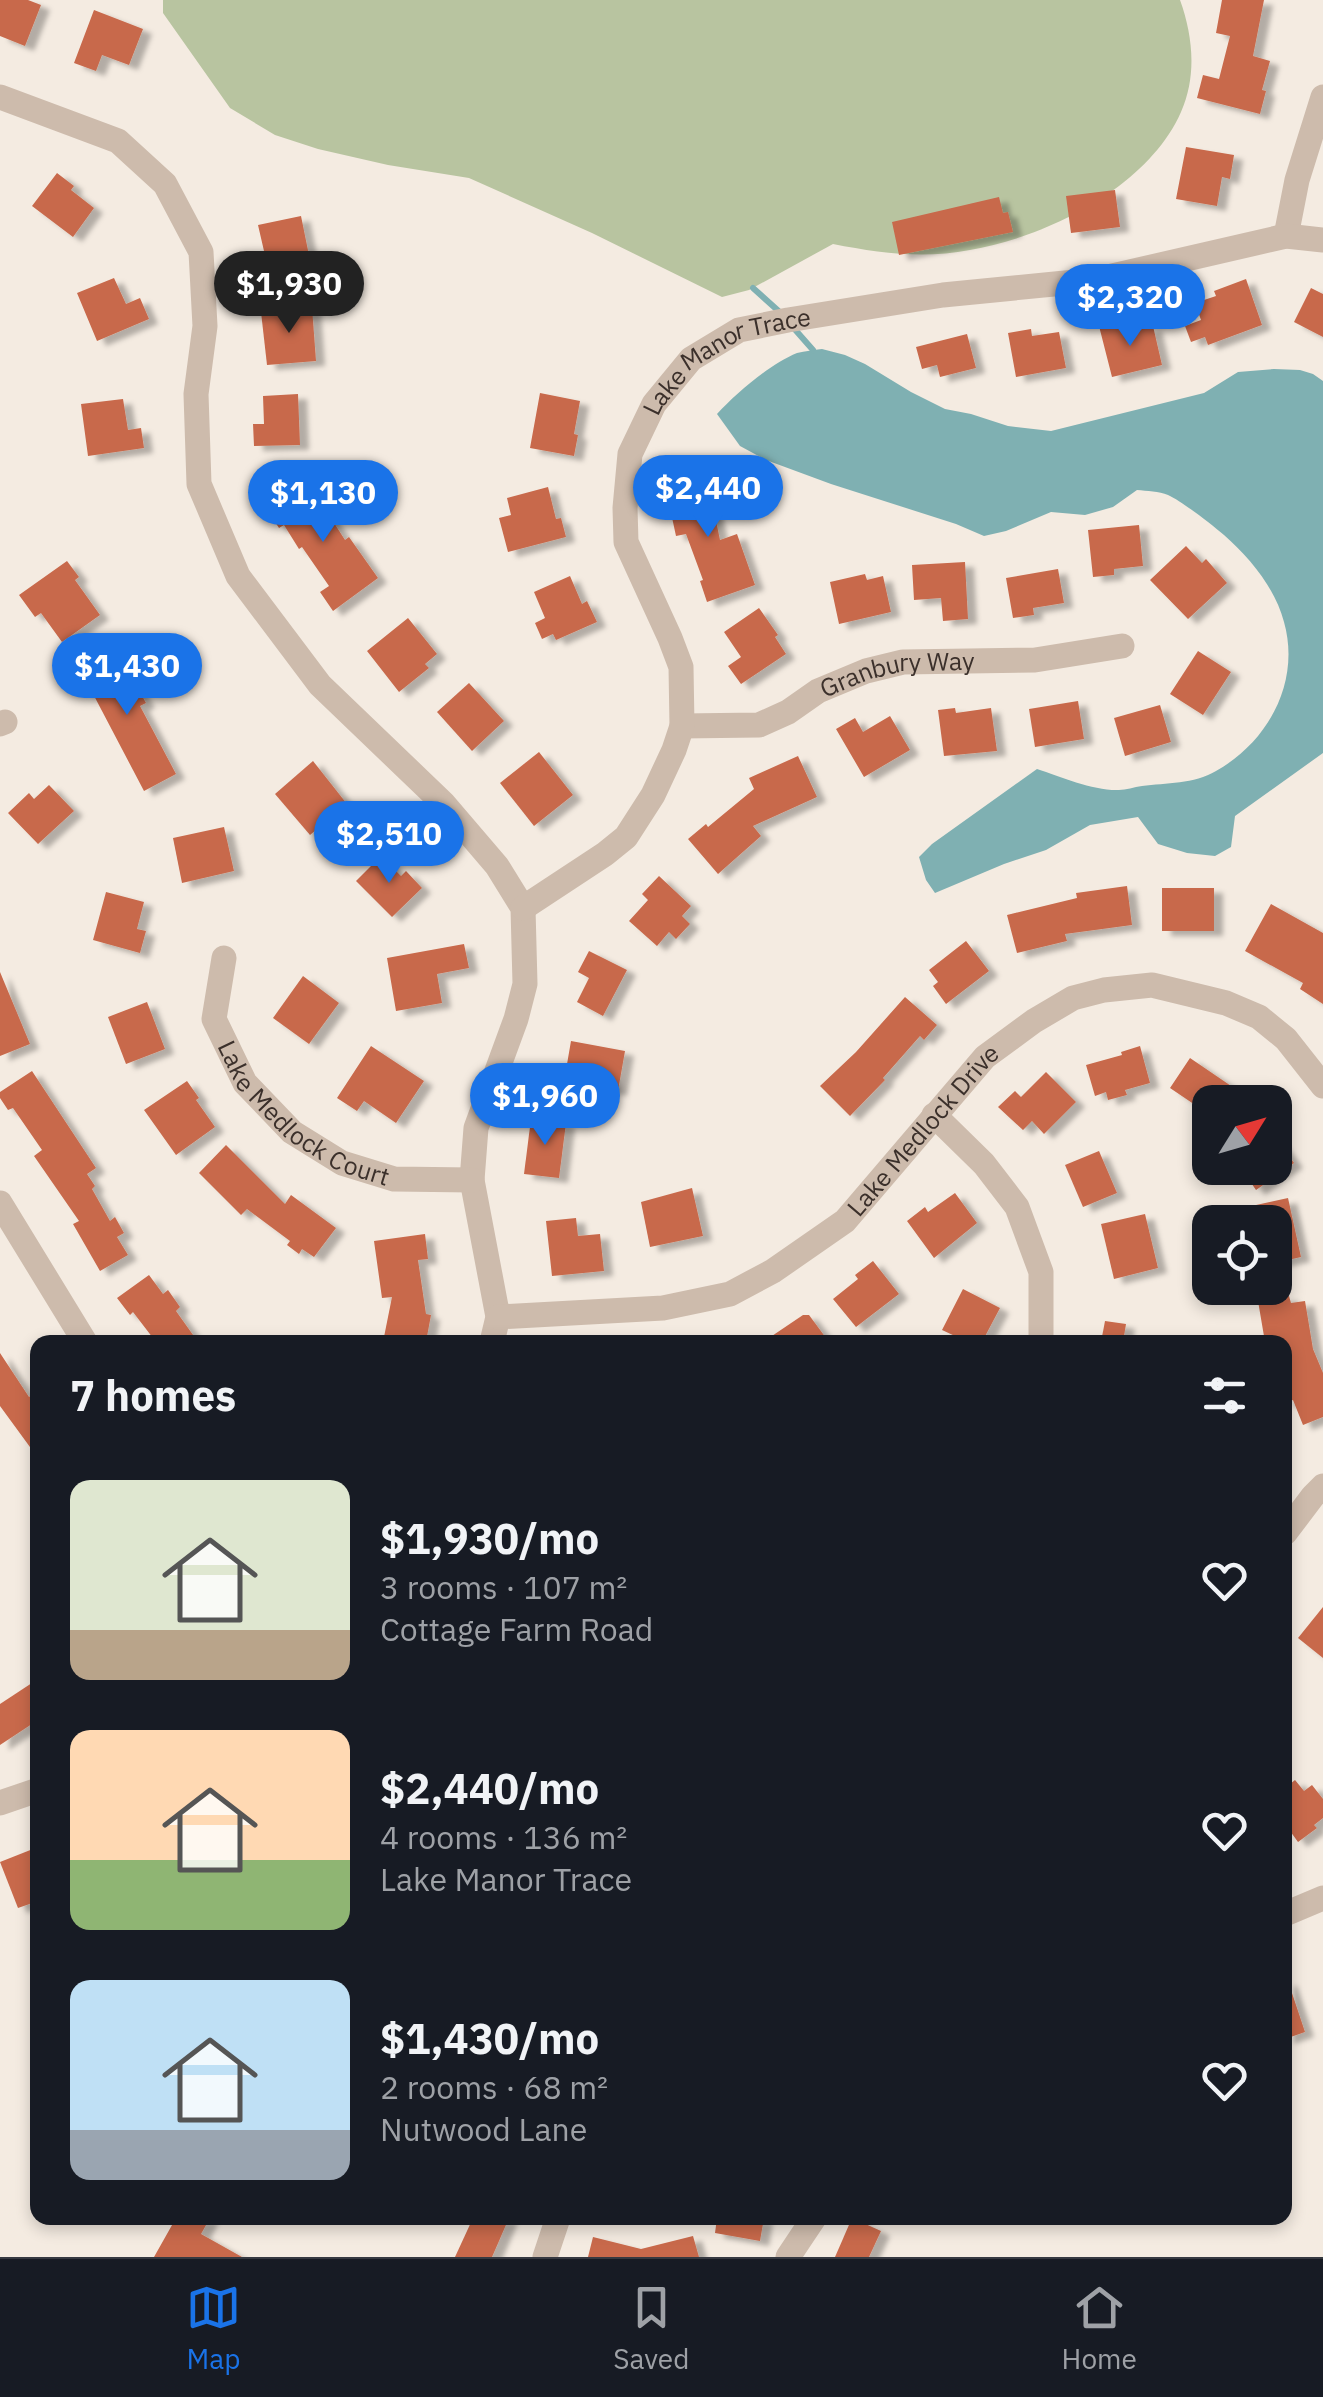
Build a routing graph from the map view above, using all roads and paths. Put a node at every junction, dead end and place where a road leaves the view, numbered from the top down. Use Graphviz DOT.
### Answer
graph roads {
  1 [pos="0,97"];
  2 [pos="1323,97"];
  3 [pos="1286,236"];
  4 [pos="1323,240"];
  5 [pos="1122,646"];
  6 [pos="682,726"];
  7 [pos="523,908"];
  8 [pos="224,958"];
  9 [pos="1323,1086"];
  10 [pos="934,1115"];
  11 [pos="472,1180"];
  12 [pos="0,1204"];
  13 [pos="495,1330"];
  14 [pos="81,1335"];
  15 [pos="1041,1335"];
  16 [pos="1323,1486"];
  17 [pos="1292,1524"];
  18 [pos="30,1793"];
  19 [pos="0,1802"];
  20 [pos="1323,1898"];
  21 [pos="1292,1911"];
  22 [pos="556,2225"];
  23 [pos="809,2225"];
  24 [pos="545,2257"];
  25 [pos="788,2257"];
  1 -- 7 [label="street"];
  2 -- 3 [label="street"];
  3 -- 4 [label="street, Lake Manor Trace"];
  3 -- 6 [label="street, Lake Manor Trace"];
  5 -- 6 [label="street, Granbury Way"];
  6 -- 7 [label="street, Lake Manor Trace"];
  7 -- 11 [label="street"];
  8 -- 11 [label="street, Lake Medlock Court"];
  9 -- 10 [label="street, Lake Medlock Drive"];
  10 -- 13 [label="street, Lake Medlock Drive"];
  10 -- 15 [label="street"];
  11 -- 13 [label="street"];
  12 -- 14 [label="street"];
  16 -- 17 [label="street"];
  18 -- 19 [label="street"];
  20 -- 21 [label="street"];
  22 -- 24 [label="street"];
  23 -- 25 [label="street"];
}
